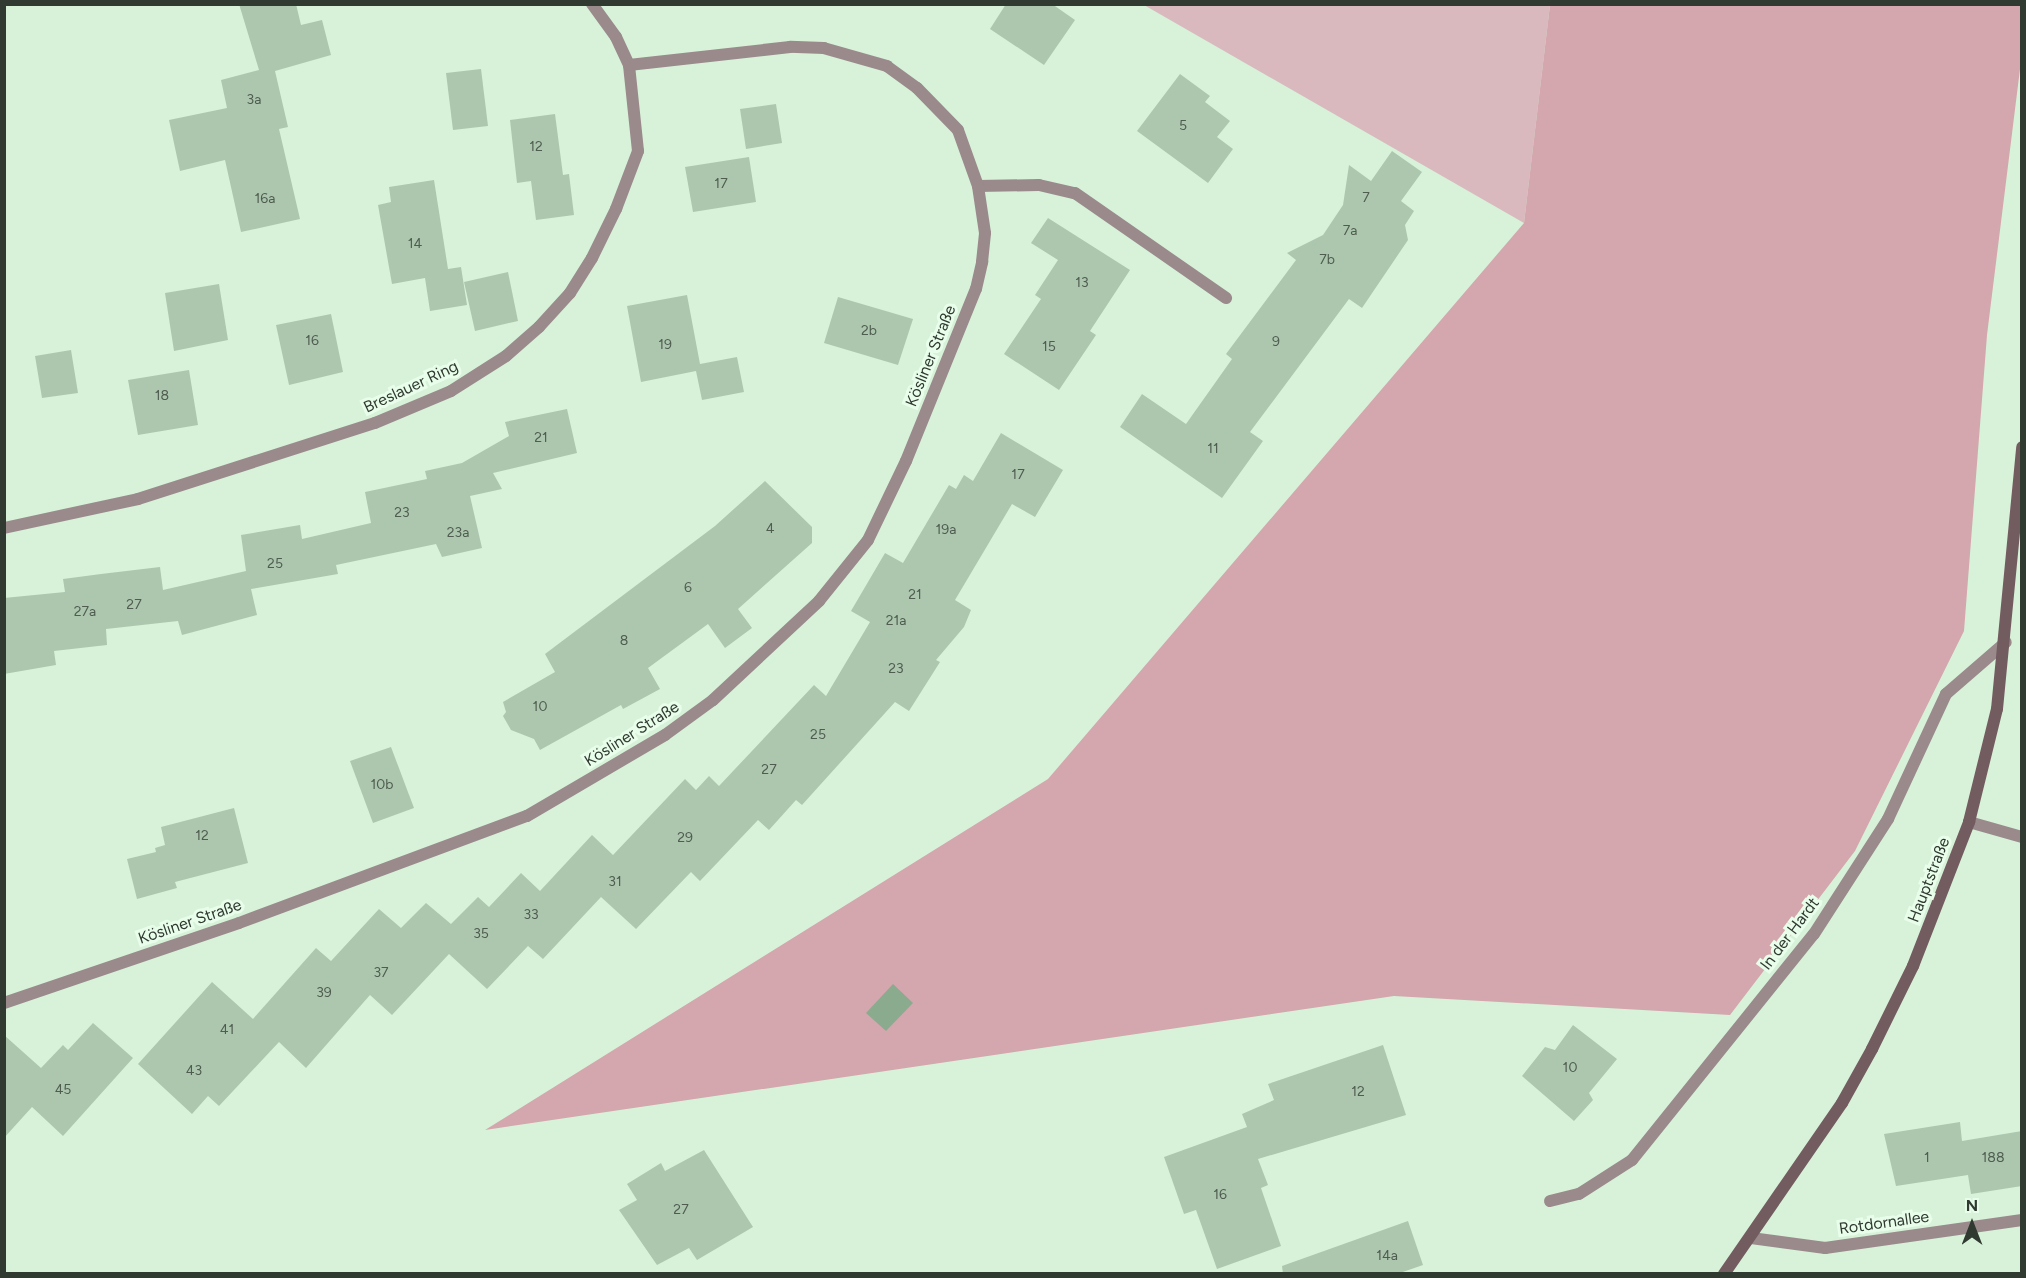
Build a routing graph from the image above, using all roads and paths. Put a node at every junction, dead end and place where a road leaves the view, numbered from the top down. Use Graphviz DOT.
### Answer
graph roads {
  1 [pos="592,4"];
  2 [pos="629,65"];
  3 [pos="978,186"];
  4 [pos="1226,298"];
  5 [pos="2022,447"];
  6 [pos="4,528"];
  7 [pos="2006,642"];
  8 [pos="1969,822"];
  9 [pos="2022,837"];
  10 [pos="4,1003"];
  11 [pos="1550,1201"];
  12 [pos="2022,1220"];
  13 [pos="1750,1238"];
  14 [pos="1724,1274"];
  1 -- 2 [label="street, Breslauer Ring"];
  2 -- 3 [label="street, Kösliner Straße"];
  2 -- 6 [label="street, Breslauer Ring"];
  3 -- 4 [label="street"];
  3 -- 10 [label="street, Kösliner Straße"];
  5 -- 7 [label="main road, Hauptstraße"];
  7 -- 8 [label="main road, Hauptstraße"];
  7 -- 11 [label="street, In der Hardt"];
  8 -- 9 [label="street"];
  8 -- 13 [label="main road, Hauptstraße"];
  12 -- 13 [label="street, Rotdornallee"];
  13 -- 14 [label="main road, Hauptstraße"];
}
